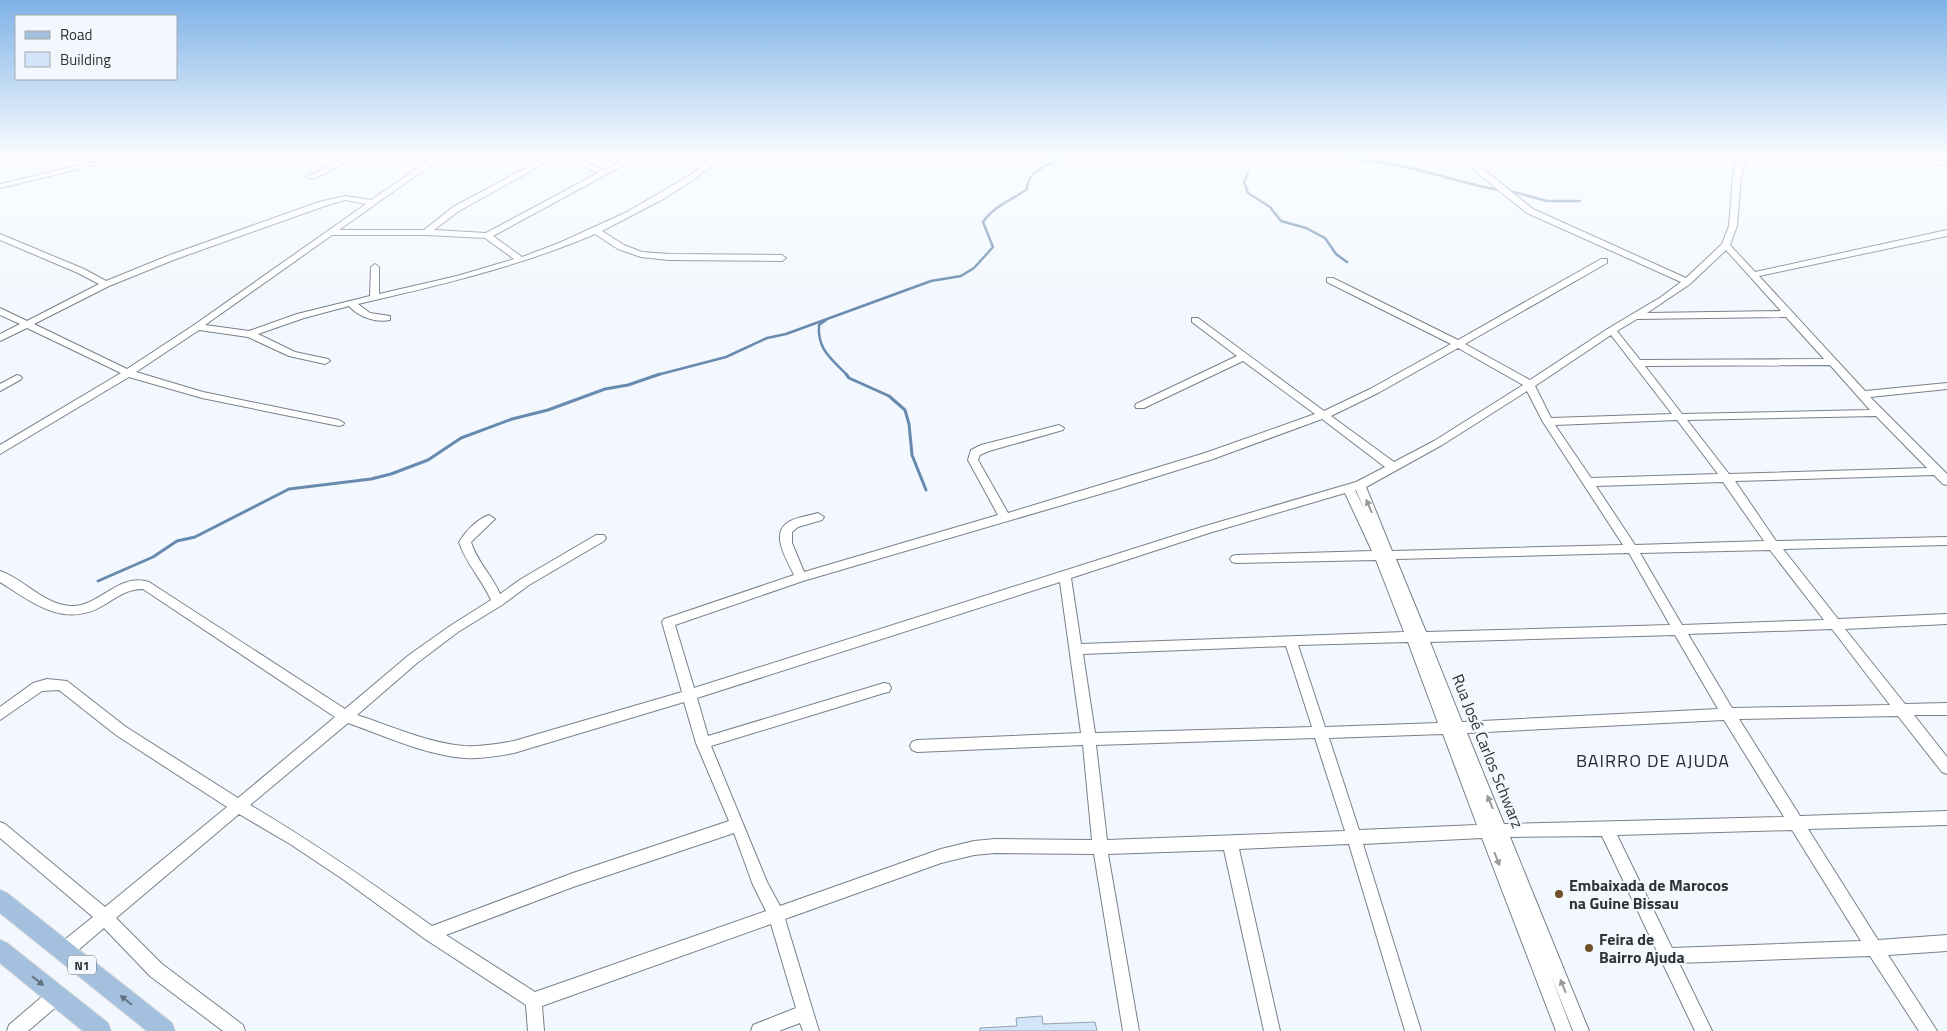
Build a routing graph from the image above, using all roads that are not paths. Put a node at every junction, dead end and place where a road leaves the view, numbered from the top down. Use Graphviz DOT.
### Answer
graph roads {
  1 [pos="325,203"];
  2 [pos="372,203"];
  3 [pos="467,203"];
  4 [pos="548,203"];
  5 [pos="649,203"];
  6 [pos="1520,203"];
  7 [pos="1735,203"];
  8 [pos="594,230"];
  9 [pos="426,232"];
  10 [pos="330,233"];
  11 [pos="1947,233"];
  12 [pos="487,236"];
  13 [pos="0,237"];
  14 [pos="1726,244"];
  15 [pos="782,258"];
  16 [pos="521,260"];
  17 [pos="1604,261"];
  18 [pos="375,267"];
  19 [pos="1754,274"];
  20 [pos="1330,280"];
  21 [pos="1687,282"];
  22 [pos="106,284"];
  23 [pos="374,297"];
  24 [pos="351,302"];
  25 [pos="0,311"];
  26 [pos="1788,314"];
  27 [pos="1637,316"];
  28 [pos="387,318"];
  29 [pos="1195,320"];
  30 [pos="27,324"];
  31 [pos="197,326"];
  32 [pos="1612,330"];
  33 [pos="250,334"];
  34 [pos="0,338"];
  35 [pos="1457,343"];
  36 [pos="1245,356"];
  37 [pos="325,361"];
  38 [pos="1832,362"];
  39 [pos="1638,363"];
  40 [pos="128,373"];
  41 [pos="17,378"];
  42 [pos="1529,384"];
  43 [pos="1947,386"];
  44 [pos="0,388"];
  45 [pos="1862,395"];
  46 [pos="1140,406"];
  47 [pos="1879,413"];
  48 [pos="1324,415"];
  49 [pos="1677,417"];
  50 [pos="1548,422"];
  51 [pos="339,423"];
  52 [pos="1059,428"];
  53 [pos="0,450"];
  54 [pos="1393,467"];
  55 [pos="1937,472"];
  56 [pos="1726,477"];
  57 [pos="1947,481"];
  58 [pos="1588,482"];
  59 [pos="1355,487"];
  60 [pos="818,517"];
  61 [pos="1005,517"];
  62 [pos="489,519"];
  63 [pos="600,538"];
  64 [pos="1947,541"];
  65 [pos="1773,545"];
  66 [pos="1632,549"];
  67 [pos="1386,557"];
  68 [pos="1236,559"];
  69 [pos="0,576"];
  70 [pos="1065,576"];
  71 [pos="801,577"];
  72 [pos="498,602"];
  73 [pos="1947,619"];
  74 [pos="1835,625"];
  75 [pos="1679,630"];
  76 [pos="1416,636"];
  77 [pos="1290,640"];
  78 [pos="1077,649"];
  79 [pos="884,688"];
  80 [pos="690,694"];
  81 [pos="1947,709"];
  82 [pos="1901,710"];
  83 [pos="0,714"];
  84 [pos="1728,714"];
  85 [pos="345,716"];
  86 [pos="1453,728"];
  87 [pos="1320,733"];
  88 [pos="1089,739"];
  89 [pos="703,743"];
  90 [pos="918,746"];
  91 [pos="1947,768"];
  92 [pos="238,806"];
  93 [pos="1947,818"];
  94 [pos="1796,823"];
  95 [pos="738,825"];
  96 [pos="0,828"];
  97 [pos="1606,829"];
  98 [pos="1486,831"];
  99 [pos="1502,831"];
  100 [pos="1354,837"];
  101 [pos="1230,843"];
  102 [pos="1100,847"];
  103 [pos="0,900"];
  104 [pos="776,915"];
  105 [pos="104,916"];
  106 [pos="430,934"];
  107 [pos="1947,943"];
  108 [pos="1874,948"];
  109 [pos="0,950"];
  110 [pos="64,950"];
  111 [pos="1667,956"];
  112 [pos="57,996"];
  113 [pos="534,1001"];
  114 [pos="806,1012"];
  115 [pos="15,1031"];
  116 [pos="100,1031"];
  117 [pos="164,1031"];
  118 [pos="237,1031"];
  119 [pos="536,1031"];
  120 [pos="759,1031"];
  121 [pos="811,1031"];
  122 [pos="1131,1031"];
  123 [pos="1272,1031"];
  124 [pos="1413,1031"];
  125 [pos="1564,1031"];
  126 [pos="1581,1031"];
  127 [pos="1704,1031"];
  128 [pos="1929,1031"];
  1 -- 22 [label="street"];
  2 -- 10 [label="street"];
  3 -- 9 [label="street"];
  4 -- 12 [label="street"];
  5 -- 8 [label="street"];
  6 -- 21 [label="street"];
  7 -- 14 [label="street"];
  8 -- 15 [label="street"];
  8 -- 16 [label="street"];
  9 -- 10 [label="street"];
  9 -- 12 [label="street"];
  10 -- 31 [label="street"];
  11 -- 19 [label="street"];
  12 -- 16 [label="street"];
  13 -- 22 [label="street"];
  14 -- 19 [label="street"];
  14 -- 21 [label="street"];
  16 -- 23 [label="street"];
  17 -- 35 [label="street"];
  18 -- 23 [label="street"];
  19 -- 26 [label="street"];
  20 -- 35 [label="street"];
  21 -- 27 [label="street"];
  22 -- 30 [label="street"];
  23 -- 24 [label="street"];
  24 -- 28 [label="street"];
  24 -- 33 [label="street"];
  25 -- 30 [label="street"];
  26 -- 27 [label="street"];
  26 -- 38 [label="street"];
  27 -- 32 [label="street"];
  29 -- 36 [label="street"];
  30 -- 34 [label="street"];
  30 -- 40 [label="street"];
  31 -- 33 [label="street"];
  31 -- 40 [label="street"];
  32 -- 39 [label="street"];
  32 -- 42 [label="street"];
  33 -- 37 [label="street"];
  35 -- 42 [label="street"];
  35 -- 48 [label="street"];
  36 -- 46 [label="street"];
  36 -- 48 [label="street"];
  38 -- 39 [label="street"];
  38 -- 45 [label="street"];
  39 -- 49 [label="street"];
  40 -- 51 [label="street"];
  40 -- 53 [label="street"];
  41 -- 44 [label="street"];
  42 -- 50 [label="street"];
  42 -- 54 [label="street"];
  43 -- 45 [label="street"];
  45 -- 47 [label="street"];
  47 -- 49 [label="street"];
  47 -- 55 [label="street"];
  48 -- 54 [label="street"];
  48 -- 61 [label="street"];
  49 -- 50 [label="street"];
  49 -- 56 [label="street"];
  50 -- 58 [label="street"];
  52 -- 61 [label="street"];
  54 -- 59 [label="street"];
  55 -- 56 [label="street"];
  55 -- 57 [label="street"];
  56 -- 58 [label="street"];
  56 -- 65 [label="street"];
  58 -- 66 [label="street"];
  59 -- 67 [label="street, Rua José Carlos Schwarz"];
  59 -- 70 [label="street"];
  60 -- 71 [label="street"];
  61 -- 71 [label="street"];
  62 -- 72 [label="street"];
  63 -- 72 [label="street"];
  64 -- 65 [label="street"];
  65 -- 66 [label="street"];
  65 -- 74 [label="street"];
  66 -- 67 [label="street"];
  66 -- 75 [label="street"];
  67 -- 68 [label="street"];
  67 -- 76 [label="street, Rua José Carlos Schwarz"];
  69 -- 85 [label="street"];
  70 -- 78 [label="street"];
  70 -- 80 [label="street"];
  71 -- 80 [label="street"];
  72 -- 85 [label="street"];
  73 -- 74 [label="street"];
  74 -- 75 [label="street"];
  74 -- 82 [label="street"];
  75 -- 76 [label="street"];
  75 -- 84 [label="street"];
  76 -- 77 [label="street"];
  76 -- 86 [label="street, Rua José Carlos Schwarz"];
  77 -- 78 [label="street"];
  77 -- 87 [label="street"];
  78 -- 88 [label="street"];
  79 -- 89 [label="street"];
  80 -- 85 [label="street"];
  80 -- 89 [label="street"];
  81 -- 82 [label="street"];
  82 -- 84 [label="street"];
  82 -- 91 [label="street"];
  83 -- 92 [label="street"];
  84 -- 86 [label="street"];
  84 -- 94 [label="street"];
  85 -- 92 [label="street"];
  86 -- 87 [label="street"];
  86 -- 98 [label="street, Rua José Carlos Schwarz"];
  99 -- 86 [label="street, Rua José Carlos Schwarz, one-way"];
  87 -- 88 [label="street"];
  87 -- 100 [label="street"];
  88 -- 90 [label="street"];
  88 -- 102 [label="street"];
  89 -- 95 [label="street"];
  92 -- 105 [label="street"];
  92 -- 106 [label="street"];
  93 -- 94 [label="street"];
  94 -- 97 [label="street"];
  94 -- 108 [label="street"];
  95 -- 104 [label="street"];
  95 -- 106 [label="street"];
  96 -- 105 [label="street"];
  97 -- 99 [label="street"];
  97 -- 111 [label="street"];
  98 -- 99 [label="street"];
  98 -- 100 [label="street"];
  98 -- 125 [label="street, Rua José Carlos Schwarz, one-way"];
  126 -- 99 [label="street, Rua José Carlos Schwarz, one-way"];
  100 -- 101 [label="street"];
  100 -- 124 [label="street"];
  101 -- 102 [label="street"];
  101 -- 123 [label="street"];
  102 -- 104 [label="street"];
  102 -- 122 [label="street"];
  103 -- 110 [label="main road, N1"];
  104 -- 113 [label="street"];
  104 -- 114 [label="street"];
  105 -- 110 [label="street"];
  105 -- 118 [label="street"];
  106 -- 113 [label="street"];
  107 -- 108 [label="street"];
  108 -- 111 [label="street"];
  108 -- 128 [label="street"];
  109 -- 112 [label="main road, one-way"];
  117 -- 110 [label="main road, N1, one-way"];
  111 -- 127 [label="street"];
  112 -- 115 [label="street"];
  112 -- 116 [label="main road"];
  113 -- 119 [label="street"];
  114 -- 120 [label="street"];
  114 -- 121 [label="street"];
}
